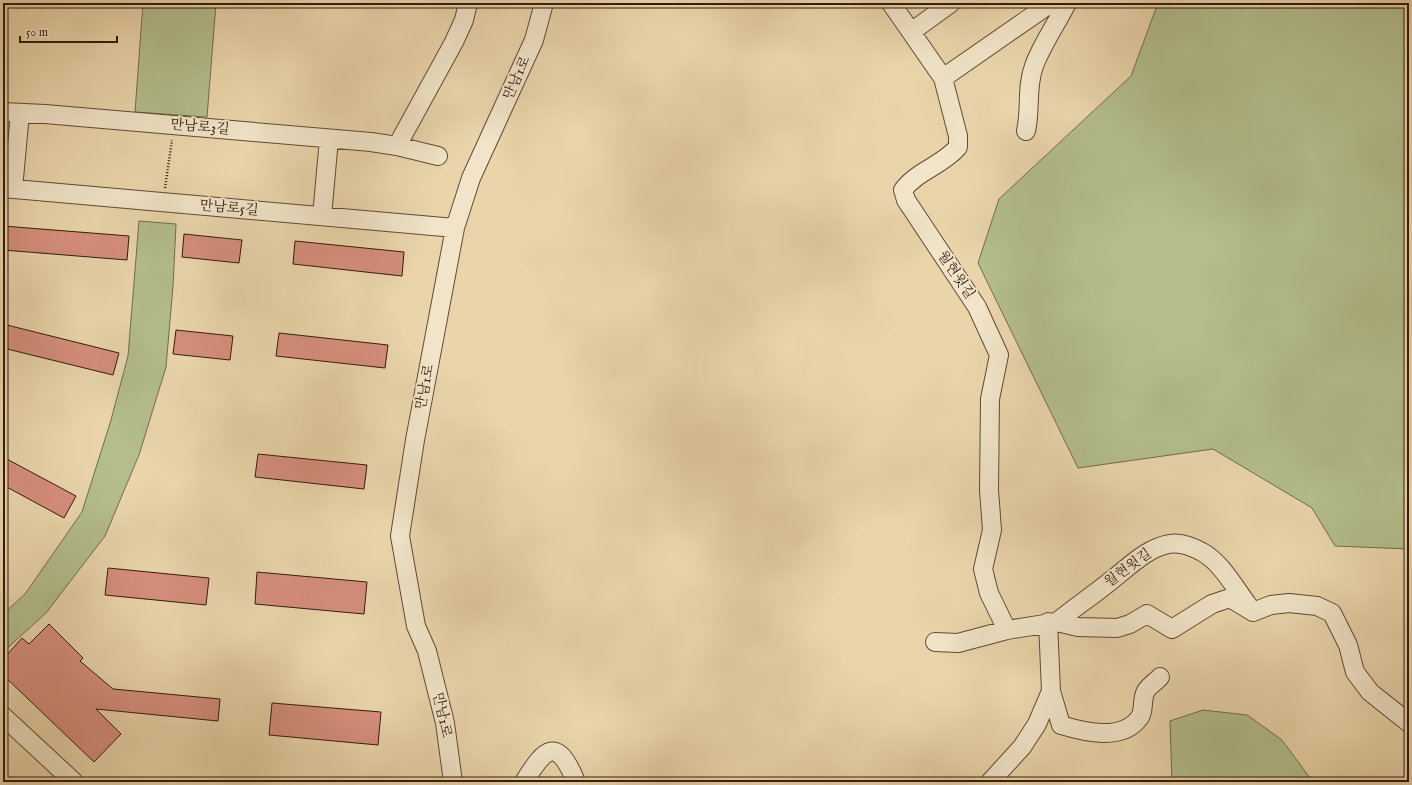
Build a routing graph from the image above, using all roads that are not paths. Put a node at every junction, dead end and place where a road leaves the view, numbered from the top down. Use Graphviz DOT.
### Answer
graph roads {
  1 [pos="468,3"];
  2 [pos="544,3"];
  3 [pos="891,3"];
  4 [pos="951,3"];
  5 [pos="1051,3"];
  6 [pos="1067,3"];
  7 [pos="911,32"];
  8 [pos="943,78"];
  9 [pos="11,112"];
  10 [pos="1026,131"];
  11 [pos="329,139"];
  12 [pos="397,146"];
  13 [pos="438,156"];
  14 [pos="8,189"];
  15 [pos="322,216"];
  16 [pos="455,228"];
  17 [pos="1253,612"];
  18 [pos="1052,622"];
  19 [pos="1007,630"];
  20 [pos="935,642"];
  21 [pos="1160,677"];
  22 [pos="1051,691"];
  23 [pos="3,716"];
  24 [pos="1409,723"];
  25 [pos="74,782"];
  26 [pos="453,782"];
  27 [pos="524,782"];
  28 [pos="576,782"];
  29 [pos="990,782"];
  1 -- 12 [label="street"];
  2 -- 16 [label="street, 만남1로"];
  3 -- 7 [label="street"];
  4 -- 7 [label="street"];
  5 -- 8 [label="street"];
  6 -- 10 [label="street"];
  7 -- 8 [label="street"];
  8 -- 19 [label="street, 월현윗길"];
  9 -- 11 [label="street, 만남로3길"];
  9 -- 14 [label="street"];
  11 -- 12 [label="street, 만남로3길"];
  11 -- 15 [label="street"];
  12 -- 13 [label="street, 만남로3길"];
  14 -- 15 [label="street, 만남로5길"];
  15 -- 16 [label="street, 만남로5길"];
  16 -- 26 [label="street, 만남1로"];
  17 -- 18 [label="street"];
  17 -- 18 [label="street, 월현윗길"];
  17 -- 24 [label="street"];
  18 -- 19 [label="street, 월현윗길"];
  18 -- 22 [label="street"];
  19 -- 20 [label="street, 월현윗길"];
  21 -- 22 [label="street"];
  22 -- 29 [label="street"];
  23 -- 25 [label="street"];
  27 -- 28 [label="street"];
}
